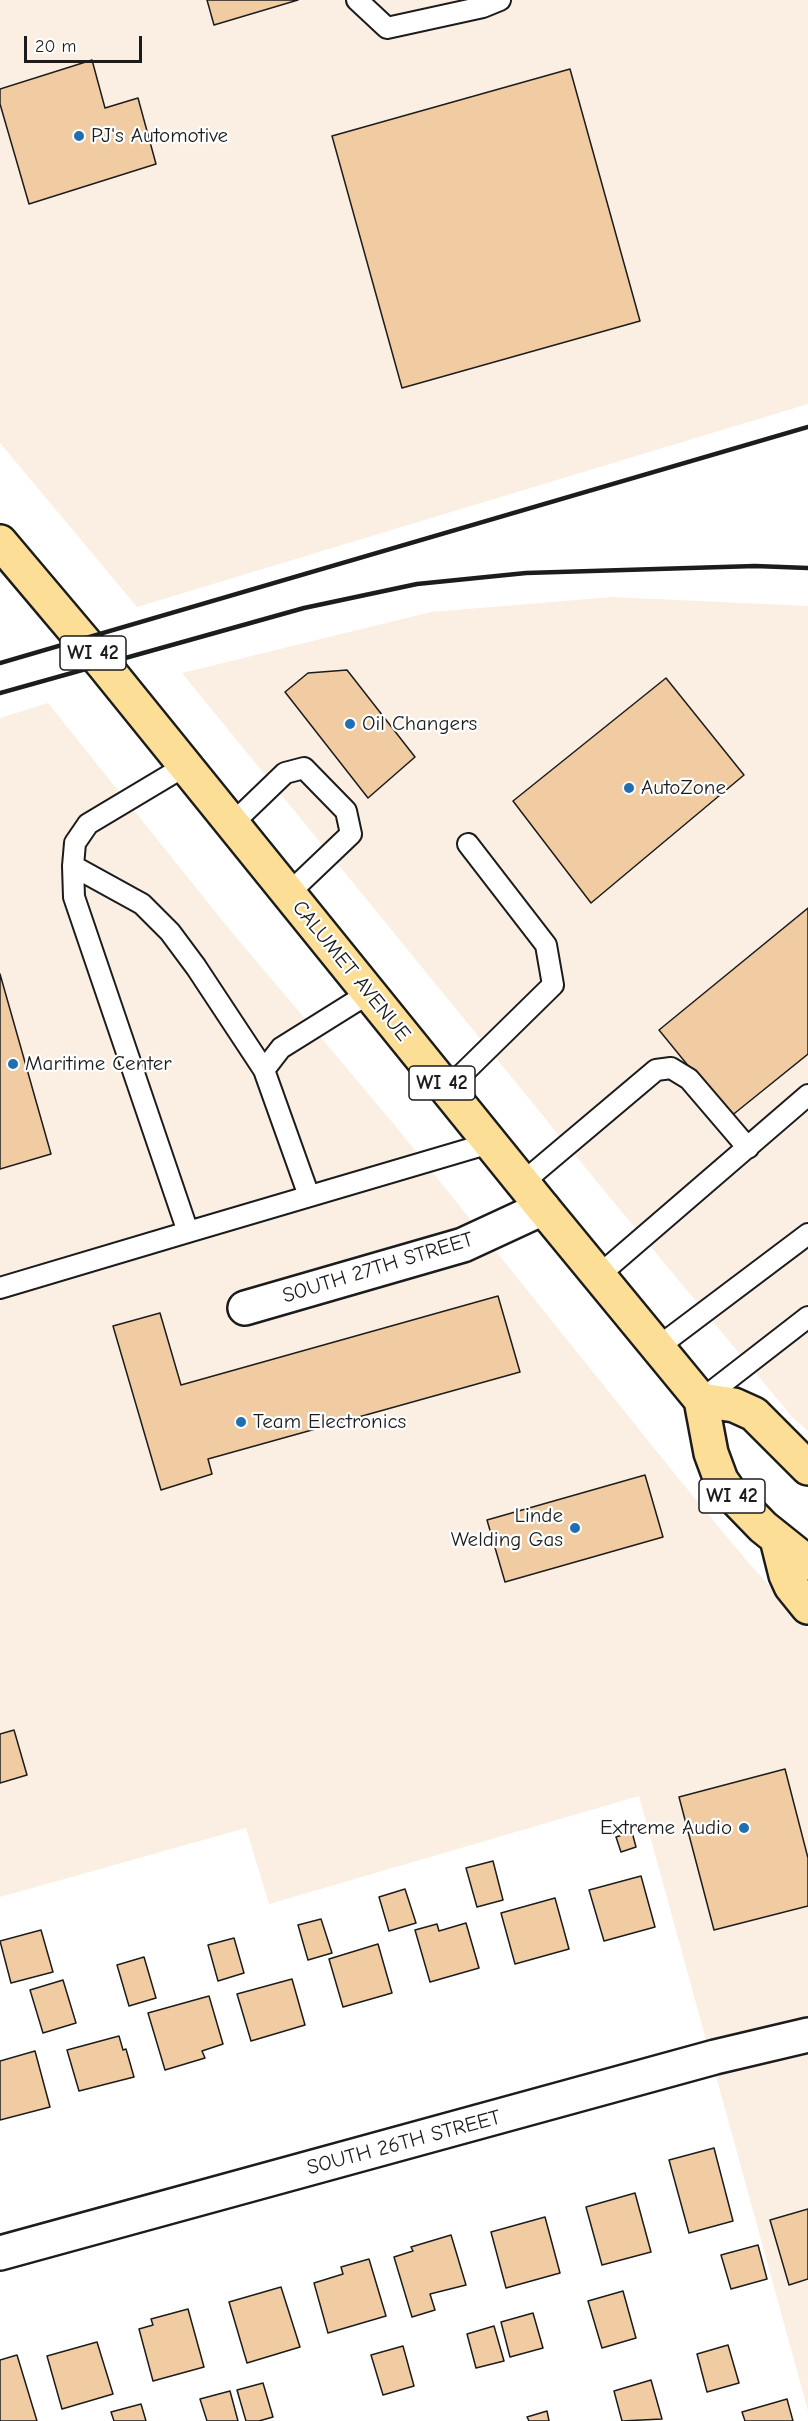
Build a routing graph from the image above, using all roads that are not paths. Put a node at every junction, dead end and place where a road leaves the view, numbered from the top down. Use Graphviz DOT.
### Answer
graph roads {
  1 [pos="357,0"];
  2 [pos="500,0"];
  3 [pos="0,542"];
  4 [pos="185,766"];
  5 [pos="232,824"];
  6 [pos="468,844"];
  7 [pos="73,866"];
  8 [pos="288,894"];
  9 [pos="369,993"];
  10 [pos="264,1070"];
  11 [pos="447,1089"];
  12 [pos="808,1095"];
  13 [pos="490,1143"];
  14 [pos="748,1148"];
  15 [pos="522,1183"];
  16 [pos="309,1196"];
  17 [pos="543,1208"];
  18 [pos="188,1232"];
  19 [pos="808,1234"];
  20 [pos="598,1275"];
  21 [pos="0,1288"];
  22 [pos="245,1308"];
  23 [pos="808,1317"];
  24 [pos="658,1347"];
  25 [pos="701,1400"];
  26 [pos="808,1468"];
  27 [pos="777,1539"];
  28 [pos="808,1563"];
  29 [pos="808,1607"];
  30 [pos="808,2035"];
  31 [pos="0,2253"];
  1 -- 2 [label="lane"];
  3 -- 4 [label="main road, CALUMET AVENUE / WI 42"];
  4 -- 5 [label="main road, CALUMET AVENUE / WI 42"];
  4 -- 7 [label="lane"];
  5 -- 8 [label="main road, CALUMET AVENUE / WI 42"];
  5 -- 8 [label="lane"];
  6 -- 11 [label="lane"];
  7 -- 10 [label="lane"];
  7 -- 18 [label="lane"];
  8 -- 9 [label="main road, CALUMET AVENUE / WI 42"];
  9 -- 10 [label="lane"];
  9 -- 11 [label="main road, CALUMET AVENUE / WI 42"];
  10 -- 16 [label="lane"];
  11 -- 13 [label="main road, CALUMET AVENUE / WI 42"];
  12 -- 14 [label="lane"];
  13 -- 15 [label="main road, CALUMET AVENUE / WI 42"];
  13 -- 16 [label="lane"];
  14 -- 15 [label="lane"];
  14 -- 20 [label="lane"];
  15 -- 17 [label="main road, CALUMET AVENUE / WI 42"];
  16 -- 18 [label="lane"];
  17 -- 20 [label="main road, CALUMET AVENUE / WI 42"];
  17 -- 22 [label="street, SOUTH 27TH STREET"];
  18 -- 21 [label="lane"];
  19 -- 24 [label="lane"];
  20 -- 24 [label="main road, CALUMET AVENUE / WI 42"];
  23 -- 25 [label="lane"];
  24 -- 25 [label="main road, CALUMET AVENUE / WI 42"];
  25 -- 26 [label="main road"];
  25 -- 27 [label="main road, CALUMET AVENUE / WI 42"];
  27 -- 28 [label="main road, CALUMET AVENUE / WI 42"];
  27 -- 29 [label="main road"];
  30 -- 31 [label="street, SOUTH 26TH STREET"];
}
